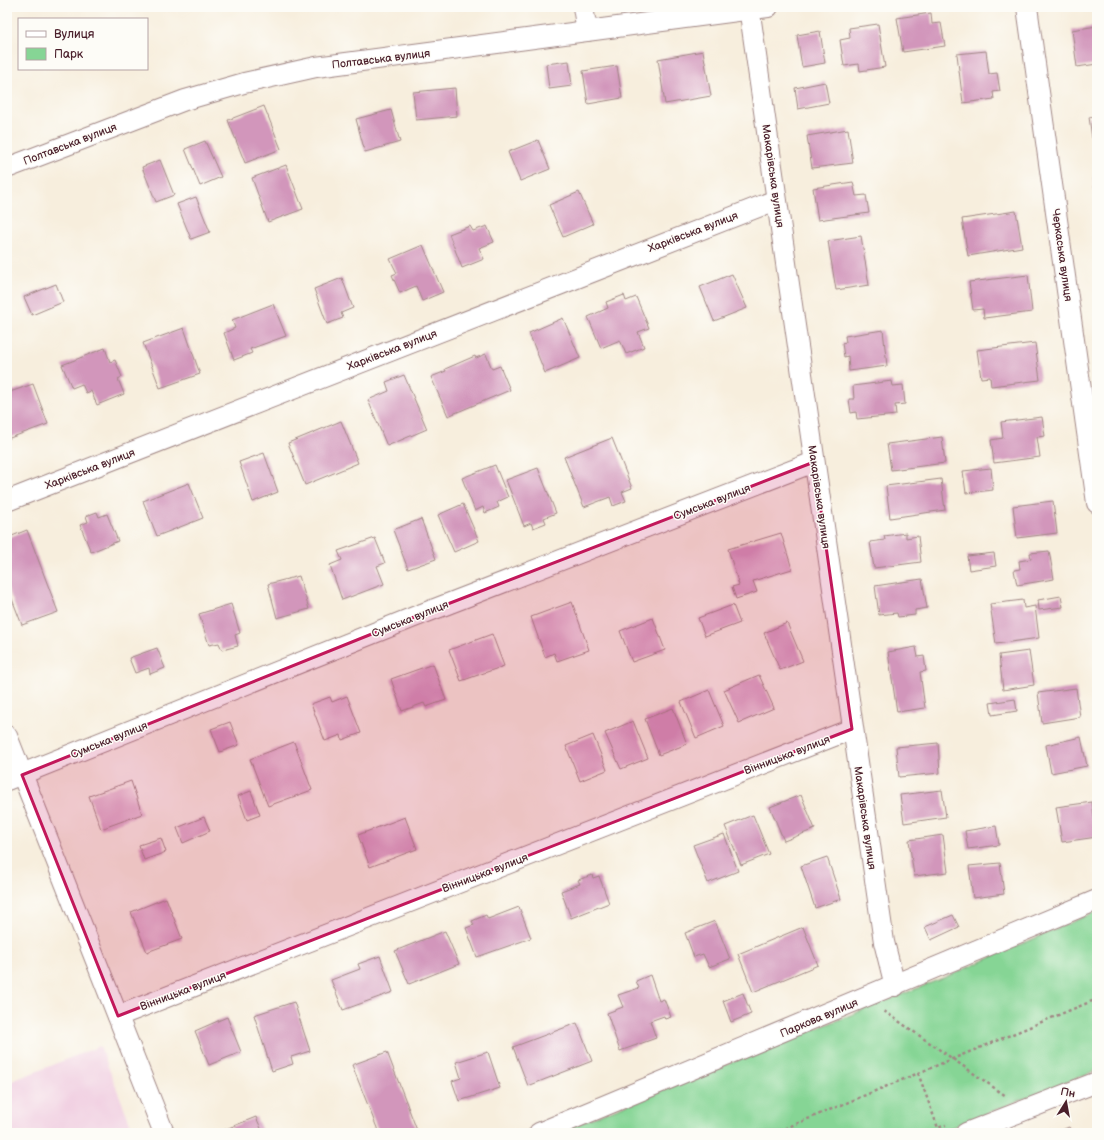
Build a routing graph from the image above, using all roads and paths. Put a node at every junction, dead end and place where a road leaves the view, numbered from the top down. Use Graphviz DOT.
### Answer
graph roads {
  1 [pos="583,7"];
  2 [pos="1027,7"];
  3 [pos="755,8"];
  4 [pos="587,32"];
  5 [pos="7,168"];
  6 [pos="776,200"];
  7 [pos="814,462"];
  8 [pos="7,501"];
  9 [pos="1097,502"];
  10 [pos="852,729"];
  11 [pos="7,736"];
  12 [pos="15,778"];
  13 [pos="1097,900"];
  14 [pos="895,986"];
  15 [pos="1097,999"];
  16 [pos="883,1010"];
  17 [pos="118,1016"];
  18 [pos="954,1059"];
  19 [pos="918,1073"];
  20 [pos="1097,1082"];
  21 [pos="1012,1100"];
  22 [pos="938,1128"];
  23 [pos="164,1133"];
  24 [pos="539,1133"];
  25 [pos="774,1133"];
  26 [pos="966,1133"];
  1 -- 4 [label="street"];
  2 -- 9 [label="street, Черкаська вулиця"];
  3 -- 4 [label="street, Полтавська вулиця"];
  3 -- 6 [label="street, Макарівська вулиця"];
  4 -- 5 [label="street, Полтавська вулиця"];
  6 -- 7 [label="street, Макарівська вулиця"];
  6 -- 8 [label="street, Харківська вулиця"];
  7 -- 10 [label="street, Макарівська вулиця"];
  7 -- 12 [label="street, Сумська вулиця"];
  10 -- 14 [label="street, Макарівська вулиця"];
  10 -- 17 [label="street, Вінницька вулиця"];
  11 -- 12 [label="street"];
  12 -- 17 [label="street"];
  13 -- 14 [label="street, Паркова вулиця"];
  14 -- 24 [label="street, Паркова вулиця"];
  15 -- 18 [label="path"];
  16 -- 18 [label="path"];
  17 -- 23 [label="street"];
  18 -- 19 [label="path"];
  18 -- 21 [label="path"];
  19 -- 22 [label="path"];
  19 -- 25 [label="path"];
  20 -- 26 [label="street"];
}
